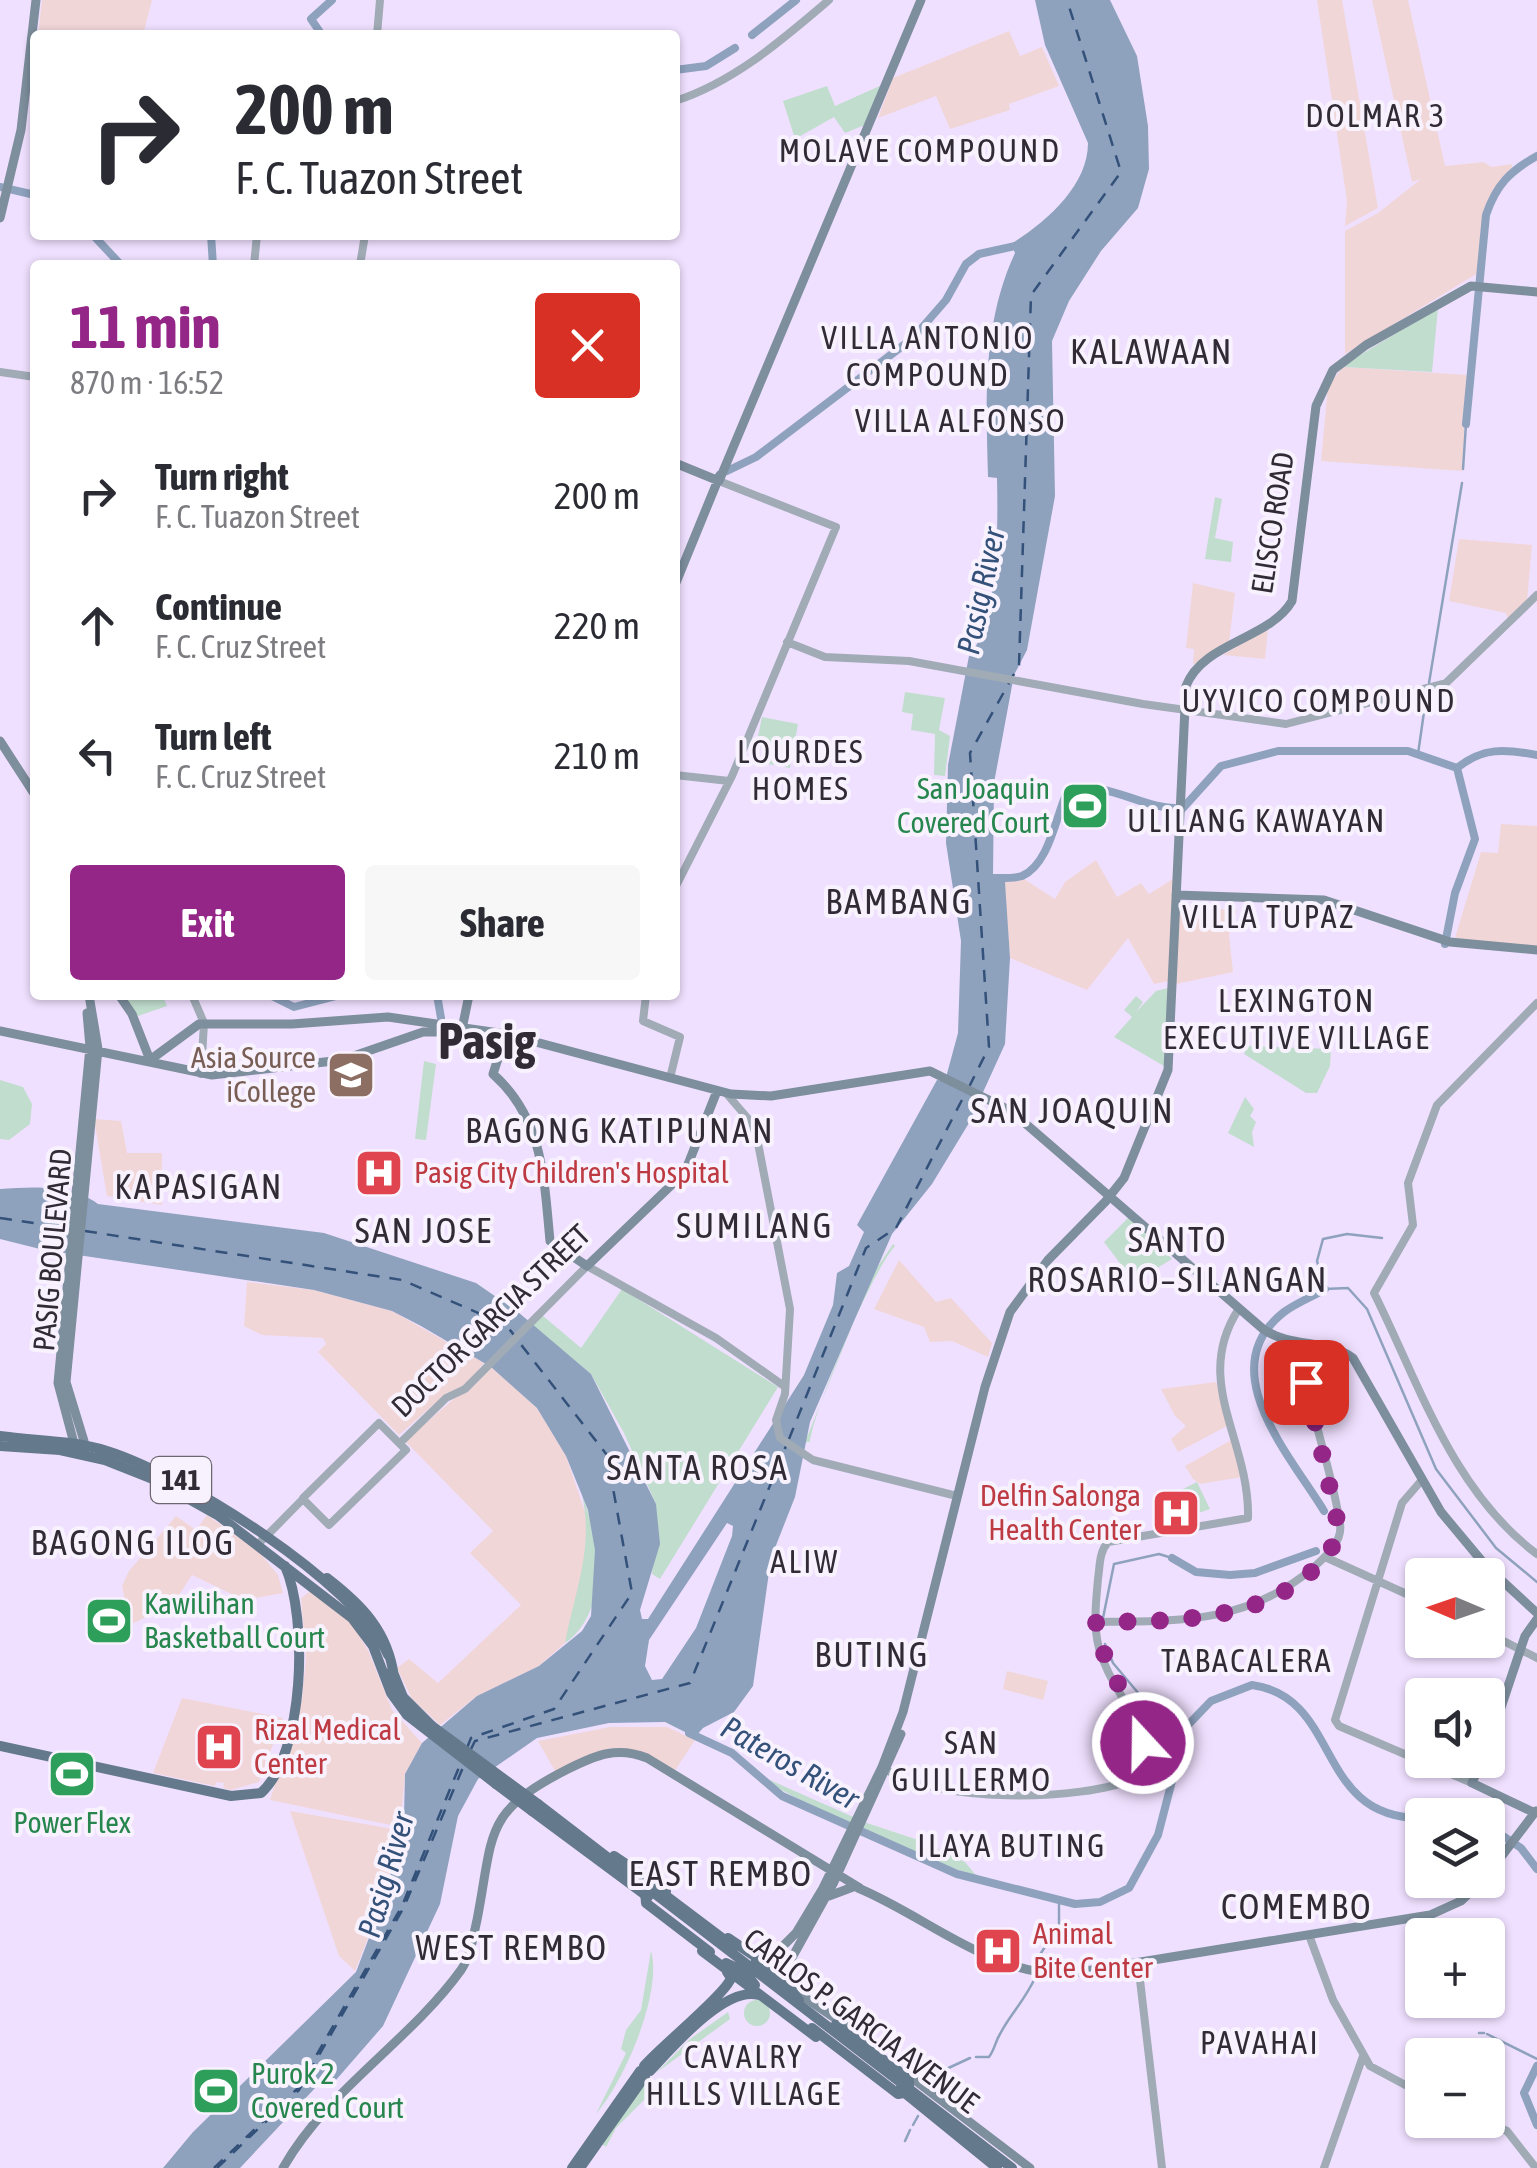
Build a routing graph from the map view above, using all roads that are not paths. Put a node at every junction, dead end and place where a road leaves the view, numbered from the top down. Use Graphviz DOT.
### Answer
graph roads {
  1 [pos="36,0"];
  2 [pos="380,0"];
  3 [pos="829,0"];
  4 [pos="920,0"];
  5 [pos="32,30"];
  6 [pos="377,30"];
  7 [pos="30,40"];
  8 [pos="680,99"];
  9 [pos="0,218"];
  10 [pos="1537,292"];
  11 [pos="0,372"];
  12 [pos="30,376"];
  13 [pos="680,465"];
  14 [pos="719,481"];
  15 [pos="680,572"];
  16 [pos="1537,596"];
  17 [pos="787,642"];
  18 [pos="1183,710"];
  19 [pos="0,744"];
  20 [pos="680,776"];
  21 [pos="729,781"];
  22 [pos="30,786"];
  23 [pos="680,878"];
  24 [pos="1176,894"];
  25 [pos="1537,950"];
  26 [pos="87,1000"];
  27 [pos="122,1000"];
  28 [pos="194,1000"];
  29 [pos="471,1000"];
  30 [pos="645,1000"];
  31 [pos="1537,1003"];
  32 [pos="204,1023"];
  33 [pos="467,1029"];
  34 [pos="0,1031"];
  35 [pos="506,1034"];
  36 [pos="94,1048"];
  37 [pos="150,1060"];
  38 [pos="201,1074"];
  39 [pos="670,1078"];
  40 [pos="725,1093"];
  41 [pos="1108,1199"];
  42 [pos="586,1262"];
  43 [pos="1238,1310"];
  44 [pos="1301,1344"];
  45 [pos="785,1390"];
  46 [pos="25,1434"];
  47 [pos="0,1439"];
  48 [pos="80,1440"];
  49 [pos="403,1447"];
  50 [pos="24,1448"];
  51 [pos="79,1454"];
  52 [pos="156,1474"];
  53 [pos="1421,1480"];
  54 [pos="958,1496"];
  55 [pos="302,1499"];
  56 [pos="263,1539"];
  57 [pos="1537,1554"];
  58 [pos="1325,1557"];
  59 [pos="284,1564"];
  60 [pos="1379,1580"];
  61 [pos="318,1590"];
  62 [pos="1405,1593"];
  63 [pos="296,1601"];
  64 [pos="1537,1616"];
  65 [pos="1096,1622"];
  66 [pos="1505,1640"];
  67 [pos="1520,1648"];
  68 [pos="1537,1658"];
  69 [pos="390,1678"];
  70 [pos="1505,1694"];
  71 [pos="0,1746"];
  72 [pos="112,1769"];
  73 [pos="884,1769"];
  74 [pos="1474,1778"];
  75 [pos="1472,1783"];
  76 [pos="535,1808"];
  77 [pos="1536,1812"];
  78 [pos="1505,1850"];
  79 [pos="600,1851"];
  80 [pos="843,1855"];
  81 [pos="819,1864"];
  82 [pos="608,1868"];
  83 [pos="834,1873"];
  84 [pos="856,1886"];
  85 [pos="823,1888"];
  86 [pos="1465,1898"];
  87 [pos="824,1902"];
  88 [pos="1309,1935"];
  89 [pos="777,1952"];
  90 [pos="712,1953"];
  91 [pos="788,1960"];
  92 [pos="754,1962"];
  93 [pos="1138,1963"];
  94 [pos="724,1967"];
  95 [pos="745,1972"];
  96 [pos="788,1986"];
  97 [pos="731,1993"];
  98 [pos="765,1998"];
  99 [pos="782,2006"];
  100 [pos="809,2012"];
  101 [pos="1363,2056"];
  102 [pos="645,2071"];
  103 [pos="913,2074"];
  104 [pos="919,2084"];
  105 [pos="1405,2086"];
  106 [pos="933,2106"];
  107 [pos="1505,2131"];
  108 [pos="1534,2165"];
  109 [pos="284,2168"];
  110 [pos="572,2168"];
  111 [pos="580,2168"];
  112 [pos="997,2168"];
  113 [pos="1012,2168"];
  114 [pos="1021,2168"];
  115 [pos="1030,2168"];
  116 [pos="1162,2168"];
  117 [pos="1324,2168"];
  1 -- 5 [label="main road"];
  2 -- 6 [label="street"];
  3 -- 8 [label="street"];
  4 -- 14 [label="main road"];
  7 -- 9 [label="main road"];
  10 -- 18 [label="main road, ELISCO ROAD"];
  11 -- 12 [label="street"];
  13 -- 14 [label="main road"];
  14 -- 15 [label="main road"];
  14 -- 17 [label="street"];
  16 -- 18 [label="street"];
  17 -- 18 [label="street"];
  17 -- 21 [label="street"];
  18 -- 24 [label="main road, ELISCO ROAD"];
  19 -- 22 [label="main road"];
  20 -- 21 [label="street"];
  21 -- 23 [label="street"];
  24 -- 25 [label="main road"];
  24 -- 41 [label="main road, ELISCO ROAD"];
  26 -- 36 [label="main road, PASIG BOULEVARD"];
  27 -- 37 [label="main road"];
  28 -- 32 [label="street"];
  29 -- 33 [label="main road"];
  30 -- 39 [label="street"];
  31 -- 57 [label="street"];
  32 -- 33 [label="main road"];
  32 -- 37 [label="main road"];
  32 -- 38 [label="street"];
  33 -- 35 [label="main road"];
  33 -- 38 [label="main road"];
  34 -- 36 [label="main road"];
  35 -- 39 [label="main road"];
  35 -- 42 [label="main road"];
  36 -- 37 [label="main road"];
  36 -- 48 [label="main road, PASIG BOULEVARD"];
  37 -- 38 [label="main road"];
  39 -- 40 [label="main road"];
  40 -- 41 [label="main road"];
  40 -- 42 [label="main road, DOCTOR GARCIA STREET"];
  40 -- 45 [label="street"];
  41 -- 43 [label="main road"];
  41 -- 54 [label="main road, ELISCO ROAD"];
  42 -- 45 [label="street"];
  42 -- 49 [label="street, DOCTOR GARCIA STREET"];
  43 -- 44 [label="main road"];
  43 -- 65 [label="street"];
  44 -- 53 [label="main road"];
  44 -- 58 [label="street"];
  45 -- 54 [label="street"];
  46 -- 47 [label="main road, 141"];
  46 -- 48 [label="main road, 141"];
  46 -- 50 [label="main road"];
  47 -- 50 [label="main road, 141"];
  47 -- 69 [label="main road, bridge"];
  48 -- 51 [label="main road, PASIG BOULEVARD"];
  48 -- 52 [label="main road, 141"];
  49 -- 55 [label="street"];
  49 -- 55 [label="street, DOCTOR GARCIA STREET"];
  50 -- 51 [label="main road, 141"];
  51 -- 52 [label="main road, 141"];
  52 -- 56 [label="main road, 141"];
  53 -- 60 [label="street"];
  53 -- 64 [label="main road"];
  54 -- 73 [label="main road, ELISCO ROAD"];
  55 -- 56 [label="street"];
  56 -- 59 [label="main road, 141"];
  56 -- 69 [label="main road, 141, bridge"];
  56 -- 72 [label="main road, 141"];
  58 -- 60 [label="street"];
  58 -- 65 [label="street"];
  59 -- 61 [label="main road, 141"];
  59 -- 63 [label="main road, 141"];
  60 -- 62 [label="street"];
  60 -- 75 [label="street"];
  61 -- 63 [label="main road"];
  61 -- 69 [label="main road, 141"];
  63 -- 72 [label="main road, 141"];
  64 -- 67 [label="main road"];
  65 -- 73 [label="street"];
  66 -- 67 [label="street"];
  67 -- 68 [label="street"];
  67 -- 70 [label="main road"];
  69 -- 76 [label="main road, bridge"];
  71 -- 72 [label="main road, 141"];
  73 -- 80 [label="main road, ELISCO ROAD"];
  74 -- 75 [label="main road"];
  75 -- 77 [label="main road"];
  76 -- 79 [label="main road, CARLOS P. GARCIA AVENUE"];
  76 -- 82 [label="main road, CARLOS P. GARCIA AVENUE"];
  77 -- 78 [label="main road"];
  79 -- 89 [label="main road"];
  79 -- 100 [label="main road, CARLOS P. GARCIA AVENUE"];
  80 -- 81 [label="main road"];
  80 -- 83 [label="main road, ELISCO ROAD"];
  80 -- 84 [label="main road"];
  81 -- 83 [label="main road"];
  81 -- 85 [label="main road"];
  81 -- 109 [label="main road"];
  82 -- 94 [label="main road"];
  82 -- 95 [label="main road, CARLOS P. GARCIA AVENUE"];
  83 -- 84 [label="main road"];
  83 -- 85 [label="main road"];
  83 -- 87 [label="main road"];
  84 -- 87 [label="main road"];
  84 -- 93 [label="main road"];
  85 -- 89 [label="main road"];
  86 -- 88 [label="main road"];
  87 -- 91 [label="main road"];
  88 -- 93 [label="main road"];
  88 -- 101 [label="street"];
  89 -- 91 [label="main road"];
  89 -- 92 [label="main road"];
  90 -- 92 [label="main road, bridge"];
  90 -- 94 [label="main road"];
  90 -- 95 [label="main road"];
  91 -- 96 [label="main road"];
  92 -- 96 [label="main road"];
  93 -- 116 [label="street"];
  94 -- 97 [label="main road"];
  94 -- 98 [label="main road"];
  95 -- 99 [label="main road"];
  95 -- 106 [label="main road, CARLOS P. GARCIA AVENUE"];
  96 -- 100 [label="main road"];
  96 -- 104 [label="main road, CARLOS P. GARCIA AVENUE"];
  97 -- 98 [label="main road"];
  97 -- 102 [label="main road"];
  98 -- 99 [label="main road"];
  98 -- 106 [label="main road"];
  99 -- 100 [label="main road, bridge"];
  100 -- 106 [label="main road, CARLOS P. GARCIA AVENUE"];
  101 -- 105 [label="street"];
  101 -- 117 [label="street"];
  102 -- 110 [label="main road"];
  102 -- 111 [label="main road"];
  103 -- 104 [label="main road"];
  104 -- 106 [label="main road, CARLOS P. GARCIA AVENUE"];
  106 -- 112 [label="main road, CARLOS P. GARCIA AVENUE"];
  106 -- 113 [label="main road, CARLOS P. GARCIA AVENUE"];
  106 -- 114 [label="main road"];
  106 -- 115 [label="main road, CARLOS P. GARCIA AVENUE"];
  107 -- 108 [label="street"];
}
